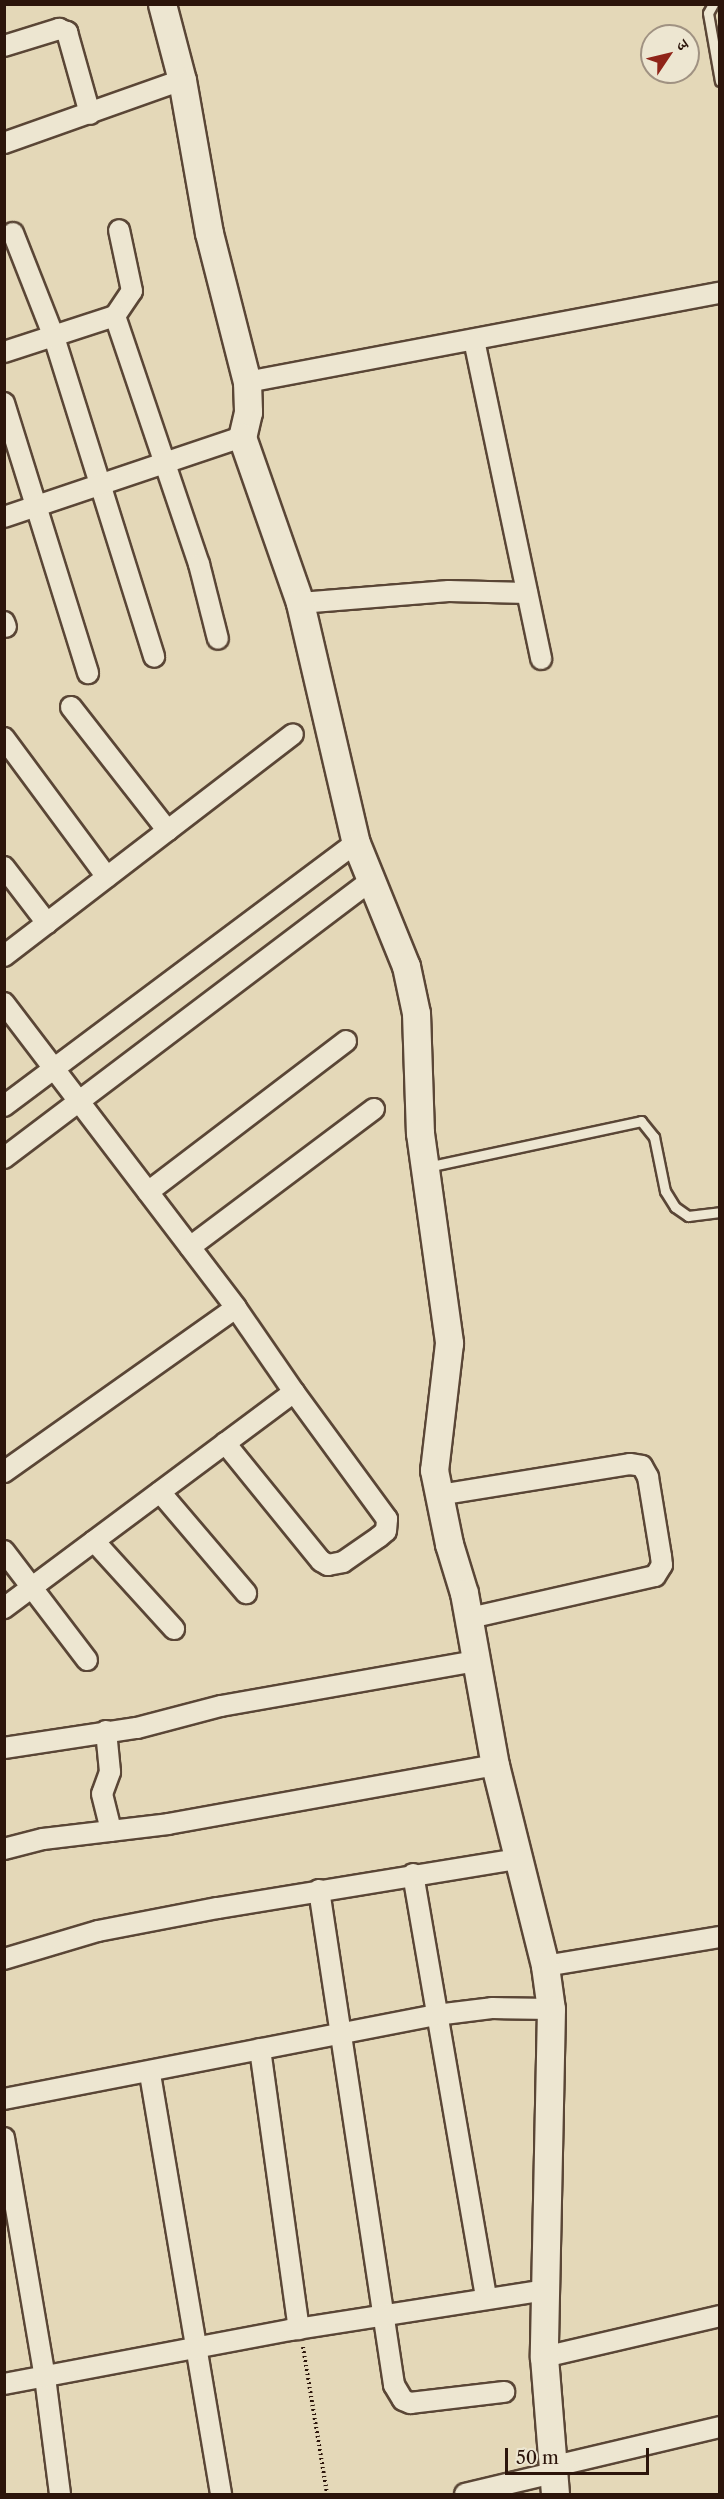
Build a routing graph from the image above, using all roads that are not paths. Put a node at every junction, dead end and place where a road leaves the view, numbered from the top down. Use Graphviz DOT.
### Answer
graph roads {
  1 [pos="162,4"];
  2 [pos="713,4"];
  3 [pos="4,46"];
  4 [pos="182,80"];
  5 [pos="720,81"];
  6 [pos="90,114"];
  7 [pos="4,143"];
  8 [pos="119,230"];
  9 [pos="13,233"];
  10 [pos="720,293"];
  11 [pos="124,306"];
  12 [pos="54,337"];
  13 [pos="474,340"];
  14 [pos="4,352"];
  15 [pos="246,382"];
  16 [pos="4,403"];
  17 [pos="242,437"];
  18 [pos="165,460"];
  19 [pos="99,484"];
  20 [pos="35,507"];
  21 [pos="4,517"];
  22 [pos="527,593"];
  23 [pos="300,603"];
  24 [pos="218,639"];
  25 [pos="154,657"];
  26 [pos="541,659"];
  27 [pos="88,673"];
  28 [pos="71,707"];
  29 [pos="293,734"];
  30 [pos="4,738"];
  31 [pos="168,831"];
  32 [pos="356,843"];
  33 [pos="4,867"];
  34 [pos="107,878"];
  35 [pos="369,882"];
  36 [pos="47,924"];
  37 [pos="4,956"];
  38 [pos="4,1003"];
  39 [pos="346,1041"];
  40 [pos="54,1068"];
  41 [pos="81,1103"];
  42 [pos="4,1106"];
  43 [pos="374,1109"];
  44 [pos="4,1158"];
  45 [pos="427,1167"];
  46 [pos="148,1192"];
  47 [pos="720,1212"];
  48 [pos="190,1247"];
  49 [pos="236,1308"];
  50 [pos="294,1392"];
  51 [pos="225,1443"];
  52 [pos="4,1472"];
  53 [pos="160,1492"];
  54 [pos="439,1495"];
  55 [pos="94,1541"];
  56 [pos="4,1551"];
  57 [pos="33,1587"];
  58 [pos="246,1593"];
  59 [pos="4,1608"];
  60 [pos="470,1618"];
  61 [pos="174,1629"];
  62 [pos="87,1660"];
  63 [pos="475,1661"];
  64 [pos="106,1731"];
  65 [pos="4,1748"];
  66 [pos="495,1765"];
  67 [pos="111,1831"];
  68 [pos="4,1849"];
  69 [pos="518,1859"];
  70 [pos="413,1874"];
  71 [pos="319,1890"];
  72 [pos="720,1937"];
  73 [pos="4,1959"];
  74 [pos="545,1966"];
  75 [pos="551,2009"];
  76 [pos="436,2015"];
  77 [pos="343,2032"];
  78 [pos="260,2049"];
  79 [pos="150,2074"];
  80 [pos="4,2099"];
  81 [pos="4,2138"];
  82 [pos="545,2290"];
  83 [pos="486,2298"];
  84 [pos="384,2315"];
  85 [pos="720,2316"];
  86 [pos="300,2329"];
  87 [pos="194,2349"];
  88 [pos="544,2357"];
  89 [pos="45,2377"];
  90 [pos="4,2384"];
  91 [pos="504,2391"];
  92 [pos="720,2427"];
  93 [pos="554,2478"];
  94 [pos="60,2494"];
  95 [pos="221,2494"];
  96 [pos="465,2494"];
  1 -- 4 [label="street"];
  2 -- 5 [label="lane"];
  3 -- 6 [label="street"];
  4 -- 6 [label="street"];
  4 -- 15 [label="street"];
  6 -- 7 [label="street"];
  8 -- 11 [label="street"];
  9 -- 12 [label="street"];
  10 -- 13 [label="street"];
  11 -- 12 [label="street"];
  11 -- 18 [label="street"];
  12 -- 14 [label="street"];
  12 -- 19 [label="street"];
  13 -- 15 [label="street"];
  13 -- 22 [label="street"];
  15 -- 17 [label="street"];
  16 -- 20 [label="street"];
  17 -- 18 [label="street"];
  17 -- 23 [label="street"];
  18 -- 19 [label="street"];
  18 -- 24 [label="street"];
  19 -- 20 [label="street"];
  19 -- 25 [label="street"];
  20 -- 21 [label="street"];
  20 -- 27 [label="street"];
  22 -- 23 [label="street"];
  22 -- 26 [label="street"];
  23 -- 32 [label="street"];
  28 -- 31 [label="street"];
  29 -- 31 [label="street"];
  30 -- 34 [label="street"];
  31 -- 34 [label="street"];
  32 -- 35 [label="street"];
  32 -- 40 [label="street"];
  33 -- 36 [label="street"];
  34 -- 36 [label="street"];
  35 -- 41 [label="street"];
  35 -- 45 [label="street"];
  36 -- 37 [label="street"];
  38 -- 40 [label="street"];
  39 -- 46 [label="street"];
  40 -- 41 [label="street"];
  40 -- 42 [label="street"];
  41 -- 44 [label="street"];
  41 -- 46 [label="street"];
  43 -- 48 [label="street"];
  45 -- 47 [label="lane"];
  45 -- 54 [label="street"];
  46 -- 48 [label="street"];
  48 -- 49 [label="street"];
  49 -- 50 [label="street"];
  49 -- 52 [label="street"];
  50 -- 51 [label="street"];
  50 -- 51 [label="street"];
  51 -- 53 [label="street"];
  53 -- 55 [label="street"];
  53 -- 58 [label="street"];
  54 -- 60 [label="street"];
  54 -- 60 [label="street"];
  55 -- 57 [label="street"];
  55 -- 61 [label="street"];
  56 -- 57 [label="street"];
  57 -- 59 [label="street"];
  57 -- 62 [label="street"];
  60 -- 63 [label="street"];
  63 -- 64 [label="street"];
  63 -- 66 [label="street"];
  64 -- 65 [label="street"];
  64 -- 67 [label="street"];
  66 -- 67 [label="street"];
  66 -- 69 [label="street"];
  67 -- 68 [label="street"];
  69 -- 70 [label="street"];
  69 -- 74 [label="street"];
  70 -- 71 [label="street"];
  70 -- 76 [label="street"];
  71 -- 73 [label="street"];
  71 -- 77 [label="street"];
  72 -- 74 [label="street"];
  74 -- 75 [label="street"];
  75 -- 76 [label="street"];
  75 -- 82 [label="street"];
  76 -- 77 [label="street"];
  76 -- 83 [label="street"];
  77 -- 78 [label="street"];
  77 -- 84 [label="street"];
  78 -- 79 [label="street"];
  78 -- 86 [label="street"];
  79 -- 80 [label="street"];
  79 -- 87 [label="street"];
  81 -- 89 [label="street"];
  82 -- 83 [label="street"];
  82 -- 88 [label="street"];
  83 -- 84 [label="street"];
  84 -- 86 [label="street"];
  84 -- 91 [label="street"];
  85 -- 88 [label="street"];
  86 -- 87 [label="street"];
  87 -- 89 [label="street"];
  87 -- 95 [label="street"];
  88 -- 93 [label="street"];
  89 -- 90 [label="street"];
  89 -- 94 [label="street"];
  92 -- 93 [label="street"];
  93 -- 96 [label="street"];
}
